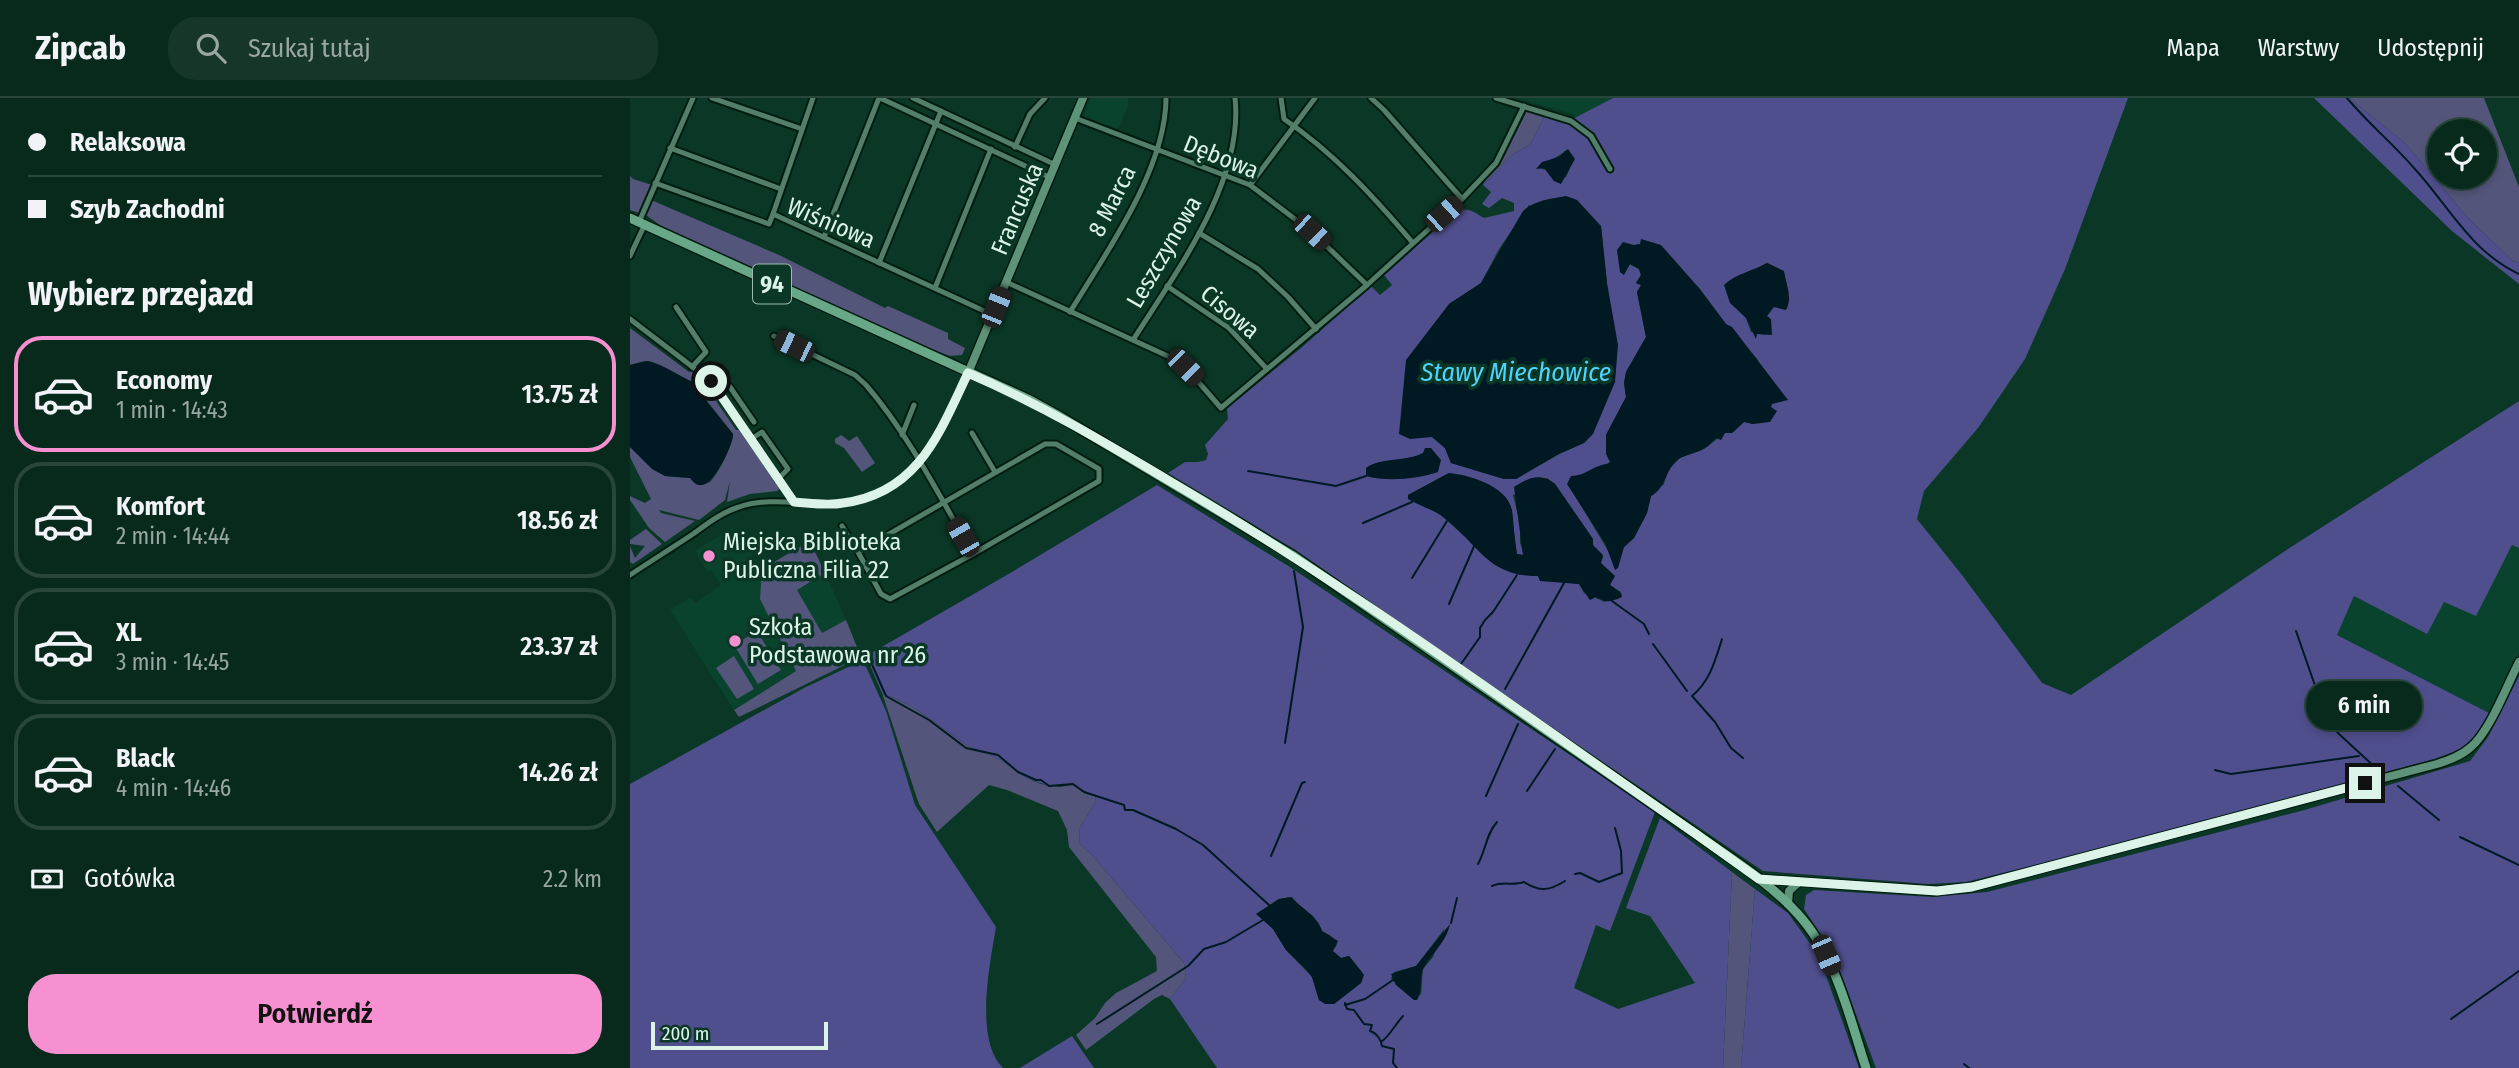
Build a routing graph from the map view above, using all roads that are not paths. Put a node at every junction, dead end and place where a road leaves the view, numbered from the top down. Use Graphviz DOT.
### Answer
graph roads {
  1 [pos="693,98"];
  2 [pos="712,98"];
  3 [pos="813,98"];
  4 [pos="879,98"];
  5 [pos="914,98"];
  6 [pos="1045,98"];
  7 [pos="1083,98"];
  8 [pos="1166,98"];
  9 [pos="1236,98"];
  10 [pos="1281,98"];
  11 [pos="1315,98"];
  12 [pos="1371,98"];
  13 [pos="1496,98"];
  14 [pos="1524,106"];
  15 [pos="942,111"];
  16 [pos="1075,118"];
  17 [pos="936,124"];
  18 [pos="1294,126"];
  19 [pos="802,129"];
  20 [pos="1015,147"];
  21 [pos="670,148"];
  22 [pos="991,149"];
  23 [pos="1157,151"];
  24 [pos="1056,165"];
  25 [pos="1610,169"];
  26 [pos="1225,174"];
  27 [pos="1051,178"];
  28 [pos="655,183"];
  29 [pos="1250,185"];
  30 [pos="781,189"];
  31 [pos="1462,199"];
  32 [pos="773,214"];
  33 [pos="638,222"];
  34 [pos="1199,233"];
  35 [pos="824,237"];
  36 [pos="1413,243"];
  37 [pos="630,256"];
  38 [pos="879,263"];
  39 [pos="1006,282"];
  40 [pos="1367,285"];
  41 [pos="1167,286"];
  42 [pos="934,288"];
  43 [pos="676,307"];
  44 [pos="1070,312"];
  45 [pos="993,315"];
  46 [pos="630,319"];
  47 [pos="1315,329"];
  48 [pos="774,336"];
  49 [pos="1133,340"];
  50 [pos="692,367"];
  51 [pos="1267,369"];
  52 [pos="725,373"];
  53 [pos="968,373"];
  54 [pos="711,381"];
  55 [pos="730,387"];
  56 [pos="740,400"];
  57 [pos="914,405"];
  58 [pos="729,408"];
  59 [pos="754,422"];
  60 [pos="972,433"];
  61 [pos="902,435"];
  62 [pos="751,439"];
  63 [pos="920,462"];
  64 [pos="995,472"];
  65 [pos="778,478"];
  66 [pos="794,502"];
  67 [pos="943,502"];
  68 [pos="842,526"];
  69 [pos="858,552"];
  70 [pos="973,554"];
  71 [pos="630,575"];
  72 [pos="2519,662"];
  73 [pos="1759,879"];
  74 [pos="1799,882"];
  75 [pos="1788,904"];
  76 [pos="1866,1068"];
  1 -- 21 [label="street"];
  2 -- 19 [label="street"];
  3 -- 19 [label="street"];
  4 -- 17 [label="street"];
  4 -- 35 [label="street"];
  5 -- 15 [label="street"];
  6 -- 20 [label="street"];
  7 -- 16 [label="street, Francuska"];
  8 -- 23 [label="street, 8 Marca"];
  9 -- 26 [label="street, Leszczynowa"];
  10 -- 18 [label="street"];
  11 -- 18 [label="street"];
  12 -- 31 [label="street"];
  13 -- 14 [label="street"];
  14 -- 25 [label="street"];
  14 -- 31 [label="street"];
  15 -- 17 [label="street"];
  15 -- 20 [label="street"];
  16 -- 23 [label="street, Dębowa"];
  16 -- 24 [label="street, Francuska"];
  17 -- 22 [label="street"];
  17 -- 38 [label="street"];
  18 -- 29 [label="street"];
  18 -- 36 [label="street"];
  19 -- 30 [label="street"];
  20 -- 24 [label="street"];
  21 -- 28 [label="street"];
  21 -- 30 [label="street"];
  22 -- 27 [label="street"];
  22 -- 42 [label="street"];
  23 -- 26 [label="street, Dębowa"];
  23 -- 44 [label="street, 8 Marca"];
  24 -- 27 [label="street, Francuska"];
  26 -- 29 [label="street, Dębowa"];
  26 -- 34 [label="street, Leszczynowa"];
  27 -- 39 [label="street, Francuska"];
  28 -- 32 [label="street, Wiśniowa"];
  28 -- 33 [label="street"];
  29 -- 40 [label="street, Dębowa"];
  30 -- 32 [label="street"];
  31 -- 36 [label="street"];
  32 -- 35 [label="street, Wiśniowa"];
  33 -- 37 [label="street"];
  33 -- 53 [label="main road, 94"];
  34 -- 41 [label="street, Leszczynowa"];
  34 -- 47 [label="street"];
  35 -- 38 [label="street, Wiśniowa"];
  36 -- 40 [label="street"];
  38 -- 42 [label="street, Wiśniowa"];
  39 -- 44 [label="street"];
  39 -- 45 [label="street, Francuska"];
  40 -- 47 [label="street"];
  41 -- 49 [label="street, Leszczynowa"];
  41 -- 51 [label="street, Cisowa"];
  42 -- 45 [label="street, Wiśniowa"];
  43 -- 50 [label="street"];
  44 -- 49 [label="street"];
  45 -- 53 [label="street, Francuska"];
  46 -- 50 [label="street"];
  47 -- 51 [label="street"];
  48 -- 61 [label="street"];
  49 -- 51 [label="street"];
  50 -- 54 [label="street"];
  52 -- 54 [label="street"];
  53 -- 63 [label="street"];
  53 -- 73 [label="main road, 94"];
  54 -- 58 [label="street"];
  55 -- 56 [label="street"];
  56 -- 58 [label="street"];
  56 -- 59 [label="street"];
  57 -- 61 [label="street"];
  58 -- 62 [label="street"];
  60 -- 64 [label="street"];
  61 -- 63 [label="street"];
  62 -- 65 [label="street"];
  62 -- 65 [label="street"];
  63 -- 66 [label="street"];
  63 -- 67 [label="street"];
  64 -- 67 [label="street"];
  64 -- 70 [label="street"];
  65 -- 66 [label="street"];
  66 -- 71 [label="street"];
  67 -- 69 [label="street"];
  67 -- 70 [label="street"];
  68 -- 69 [label="street"];
  69 -- 70 [label="street"];
  72 -- 74 [label="street"];
  73 -- 74 [label="street"];
  73 -- 75 [label="main road, 94"];
  74 -- 75 [label="street"];
  75 -- 76 [label="main road, 94"];
}
